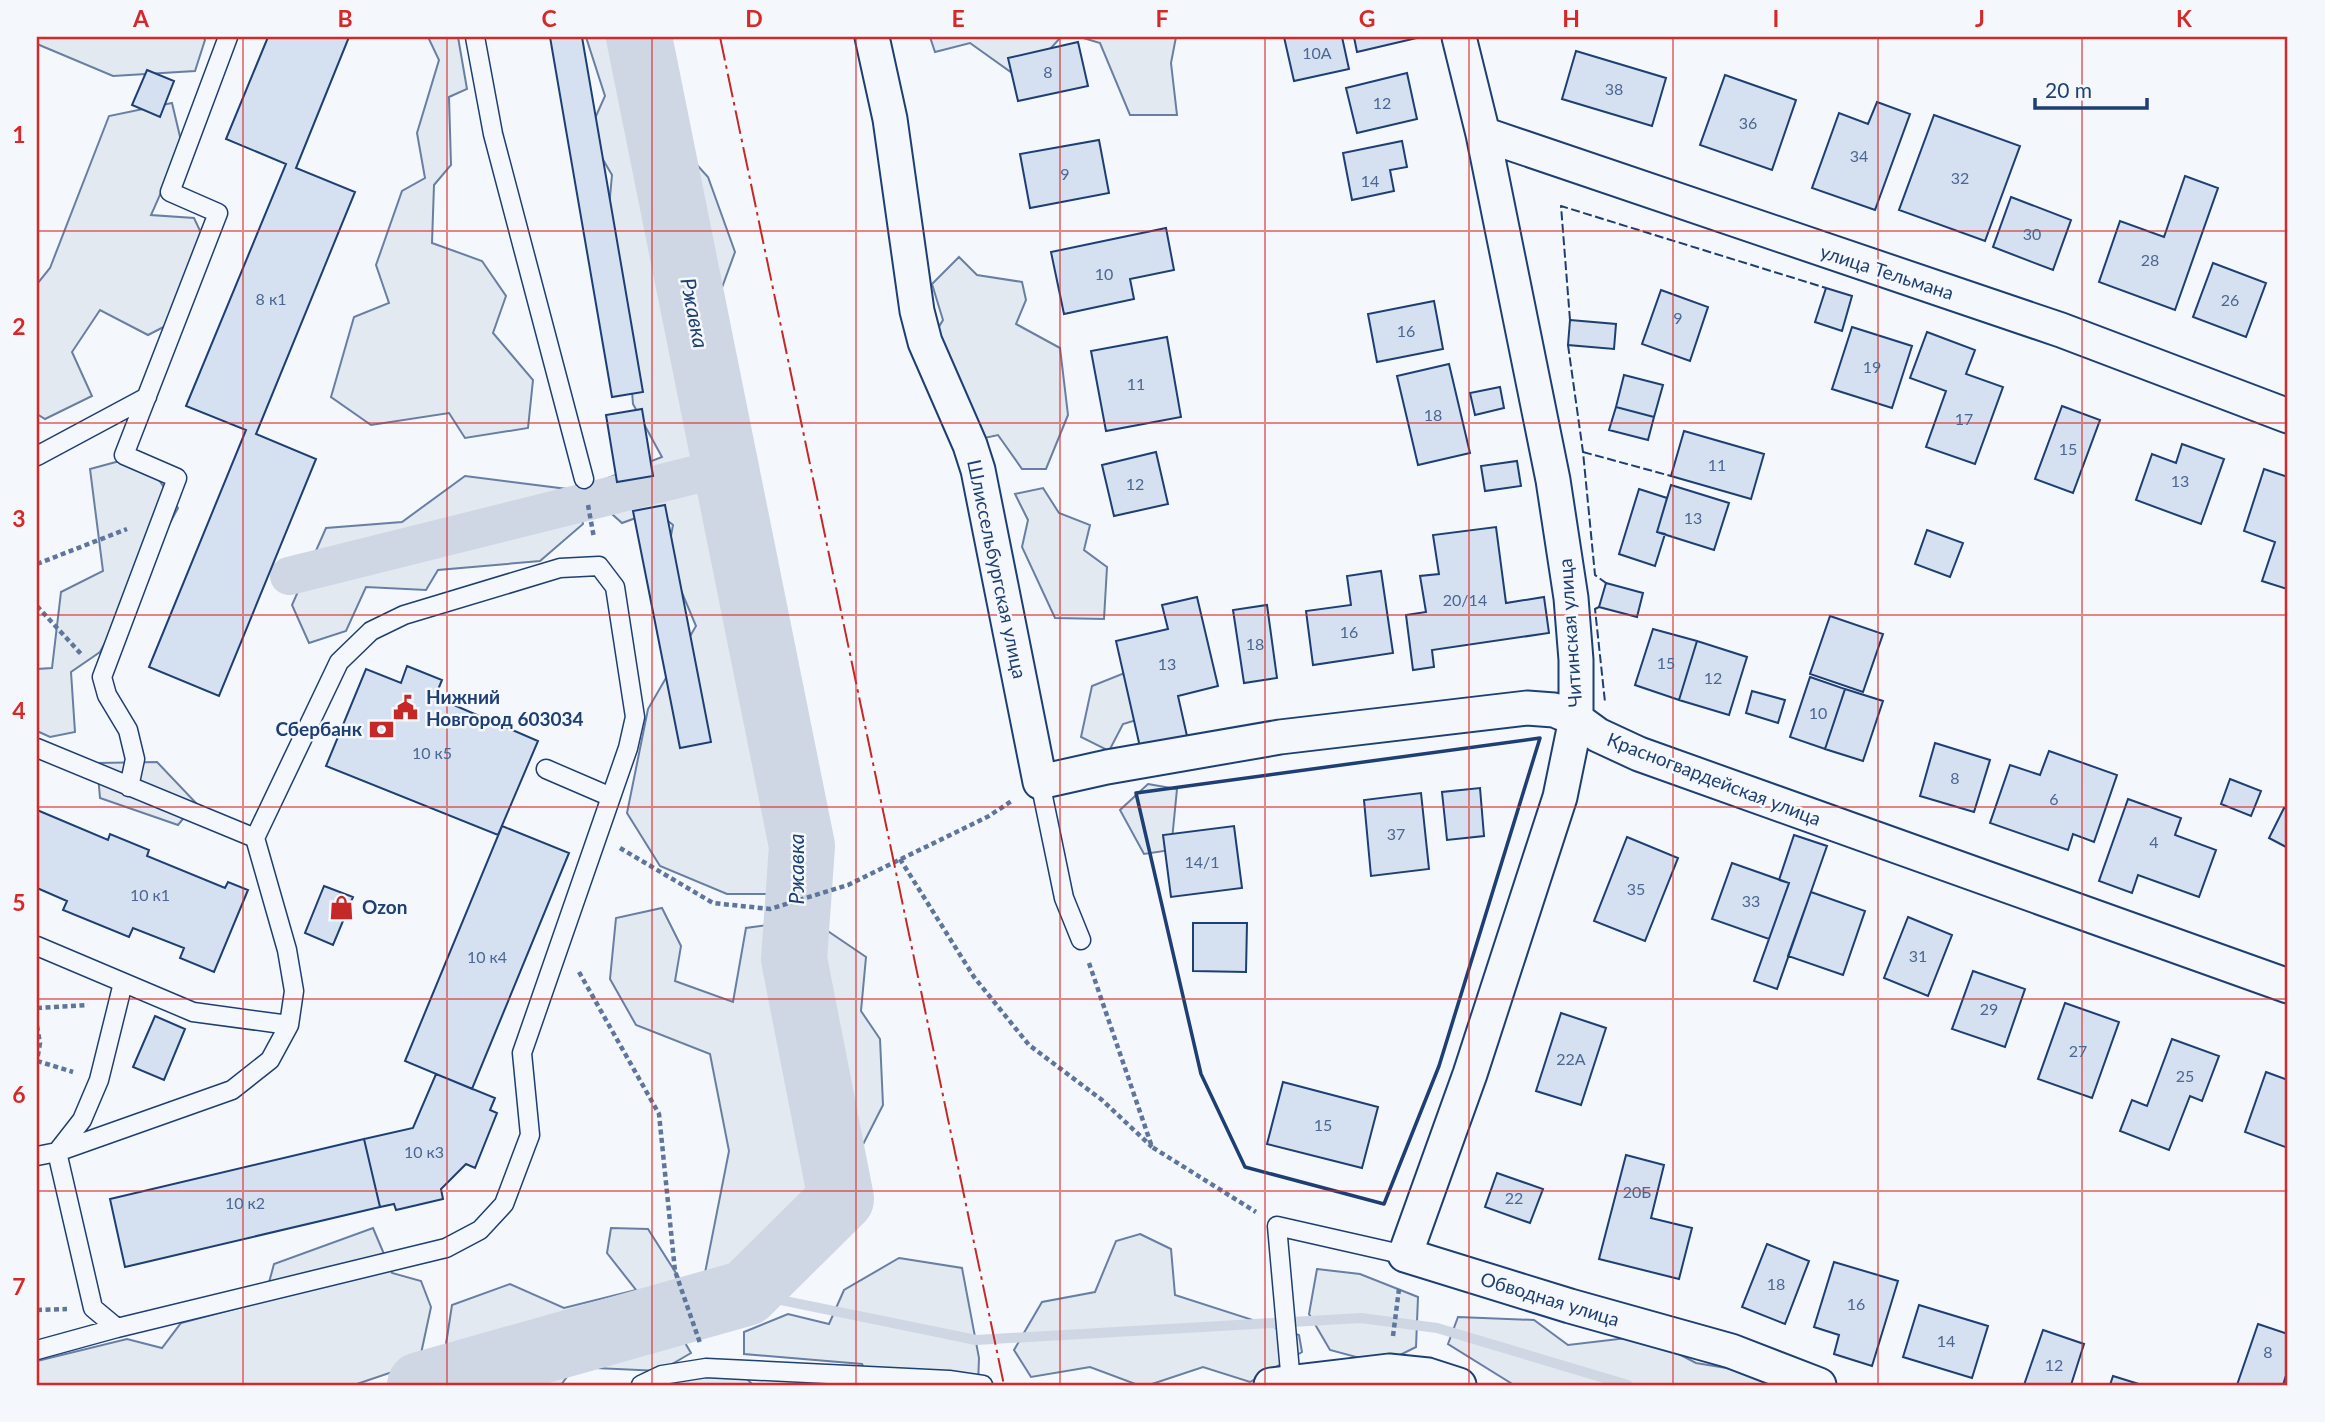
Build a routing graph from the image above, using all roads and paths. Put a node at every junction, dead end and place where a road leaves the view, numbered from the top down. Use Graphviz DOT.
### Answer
graph roads {
  1 [pos="228,37"];
  2 [pos="475,37"];
  3 [pos="872,37"];
  4 [pos="1459,37"];
  5 [pos="1483,134"];
  6 [pos="146,397"];
  7 [pos="2288,416"];
  8 [pos="37,456"];
  9 [pos="584,479"];
  10 [pos="163,515"];
  11 [pos="37,564"];
  12 [pos="599,566"];
  13 [pos="37,606"];
  14 [pos="102,677"];
  15 [pos="1576,719"];
  16 [pos="37,748"];
  17 [pos="546,769"];
  18 [pos="1040,782"];
  19 [pos="129,787"];
  20 [pos="611,797"];
  21 [pos="598,835"];
  22 [pos="255,838"];
  23 [pos="901,859"];
  24 [pos="1082,940"];
  25 [pos="561,941"];
  26 [pos="37,946"];
  27 [pos="123,984"];
  28 [pos="2288,986"];
  29 [pos="118,1004"];
  30 [pos="37,1008"];
  31 [pos="289,1025"];
  32 [pos="37,1026"];
  33 [pos="37,1061"];
  34 [pos="99,1080"];
  35 [pos="1152,1147"];
  36 [pos="57,1152"];
  37 [pos="37,1156"];
  38 [pos="1278,1226"];
  39 [pos="1402,1269"];
  40 [pos="117,1328"];
  41 [pos="698,1338"];
  42 [pos="1392,1345"];
  43 [pos="37,1350"];
  44 [pos="1284,1374"];
  45 [pos="950,1383"];
  46 [pos="641,1385"];
  47 [pos="984,1385"];
  48 [pos="1459,1385"];
  49 [pos="1819,1385"];
  1 -- 6 [label="lane"];
  2 -- 9 [label="lane"];
  3 -- 18 [label="street, Шлиссельбургская улица"];
  4 -- 5 [label="street, Читинская улица"];
  5 -- 7 [label="street, улица Тельмана"];
  5 -- 15 [label="street, Читинская улица"];
  6 -- 8 [label="lane"];
  6 -- 10 [label="lane"];
  9 -- 12 [label="path"];
  10 -- 11 [label="path"];
  10 -- 14 [label="lane"];
  12 -- 20 [label="lane"];
  12 -- 22 [label="lane"];
  13 -- 14 [label="path"];
  14 -- 19 [label="lane"];
  15 -- 18 [label="street, Красногвардейская улица"];
  15 -- 28 [label="street, Красногвардейская улица"];
  15 -- 39 [label="street, Читинская улица"];
  16 -- 19 [label="lane"];
  17 -- 20 [label="lane"];
  18 -- 23 [label="path"];
  18 -- 24 [label="lane, Шлиссельбургская улица"];
  19 -- 22 [label="lane"];
  20 -- 21 [label="lane"];
  21 -- 23 [label="path"];
  21 -- 25 [label="lane"];
  22 -- 31 [label="lane"];
  23 -- 35 [label="path"];
  24 -- 35 [label="path"];
  25 -- 40 [label="lane"];
  25 -- 41 [label="path"];
  26 -- 27 [label="lane"];
  27 -- 29 [label="lane"];
  27 -- 31 [label="lane"];
  29 -- 30 [label="path"];
  29 -- 34 [label="lane"];
  31 -- 36 [label="lane"];
  32 -- 33 [label="path"];
  33 -- 34 [label="path"];
  34 -- 36 [label="lane"];
  35 -- 38 [label="path"];
  36 -- 37 [label="lane"];
  36 -- 40 [label="lane"];
  38 -- 39 [label="lane, Обводная улица"];
  38 -- 44 [label="lane"];
  39 -- 42 [label="path"];
  39 -- 49 [label="street, Обводная улица"];
  40 -- 43 [label="lane"];
  44 -- 48 [label="street"];
  45 -- 46 [label="lane"];
  45 -- 47 [label="lane"];
}
